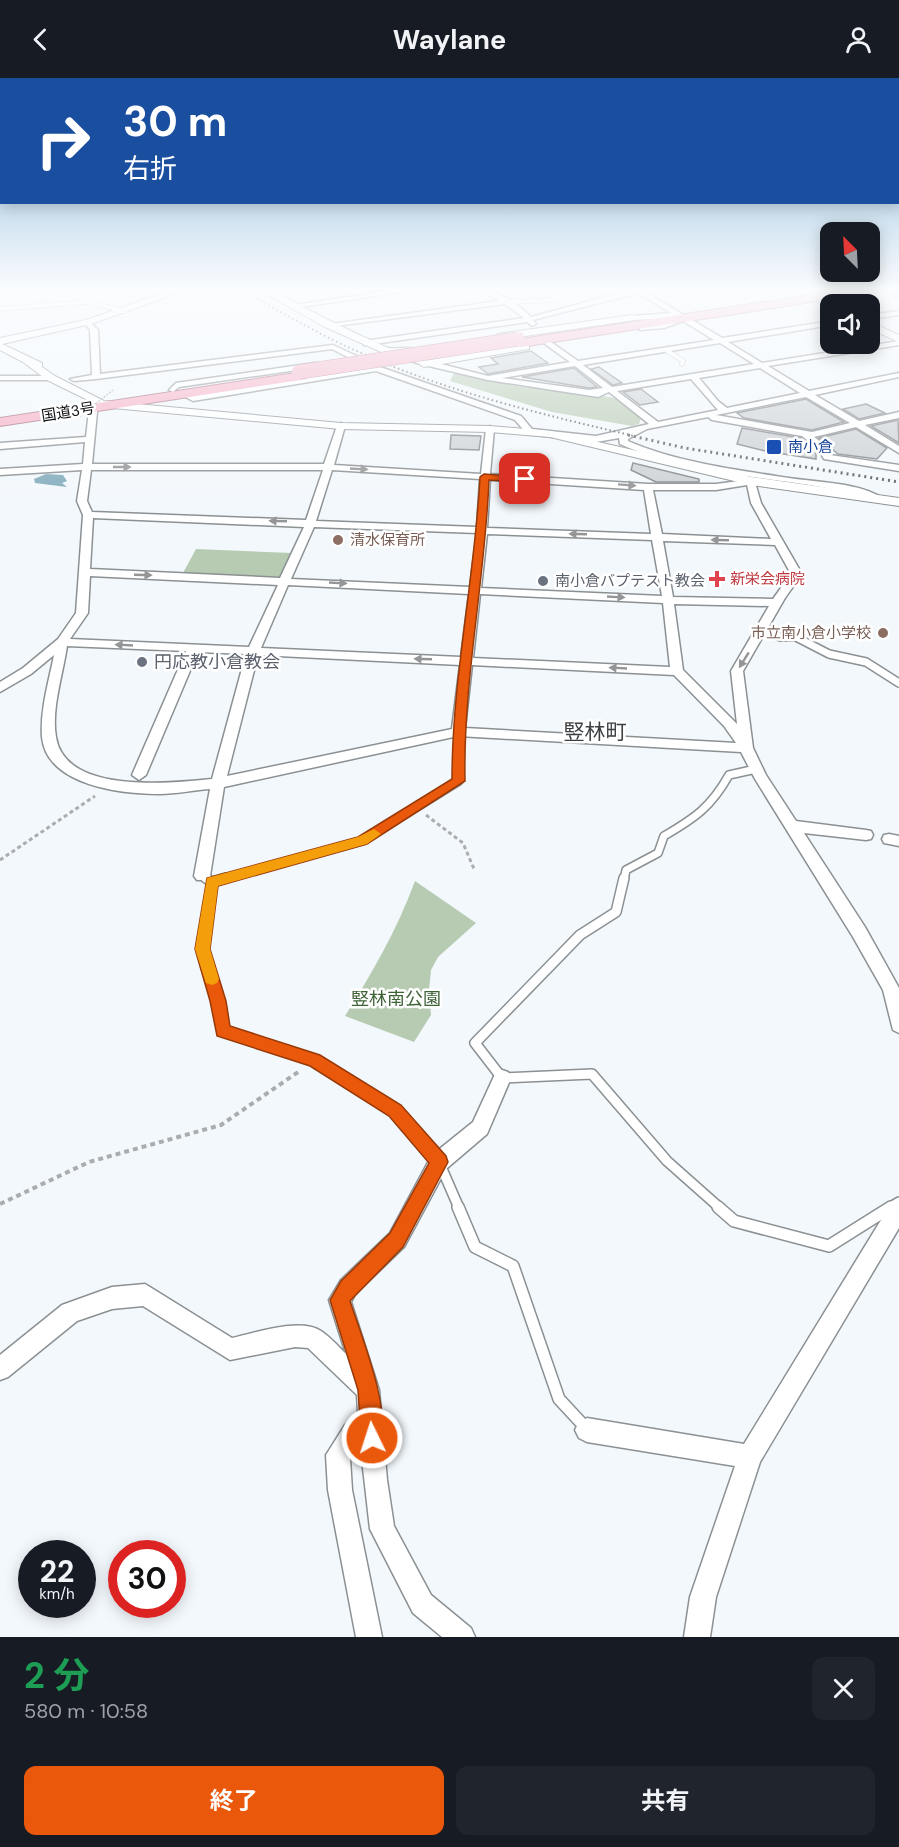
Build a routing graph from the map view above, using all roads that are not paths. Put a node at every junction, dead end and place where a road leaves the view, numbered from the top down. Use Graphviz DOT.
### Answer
graph roads {
  1 [pos="28,361"];
  2 [pos="95,361"];
  3 [pos="224,361"];
  4 [pos="337,361"];
  5 [pos="361,361"];
  6 [pos="389,361"];
  7 [pos="415,361"];
  8 [pos="442,361"];
  9 [pos="572,361"];
  10 [pos="591,361"];
  11 [pos="683,361"];
  12 [pos="752,361"];
  13 [pos="790,361"];
  14 [pos="575,363"];
  15 [pos="424,364"];
  16 [pos="682,364"];
  17 [pos="761,366"];
  18 [pos="377,369"];
  19 [pos="899,375"];
  20 [pos="692,376"];
  21 [pos="69,377"];
  22 [pos="96,377"];
  23 [pos="0,378"];
  24 [pos="51,378"];
  25 [pos="488,378"];
  26 [pos="614,393"];
  27 [pos="806,393"];
  28 [pos="181,397"];
  29 [pos="114,398"];
  30 [pos="90,402"];
  31 [pos="75,411"];
  32 [pos="726,411"];
  33 [pos="219,413"];
  34 [pos="899,415"];
  35 [pos="0,416"];
  36 [pos="703,416"];
  37 [pos="0,422"];
  38 [pos="857,425"];
  39 [pos="341,426"];
  40 [pos="658,426"];
  41 [pos="490,429"];
  42 [pos="531,432"];
  43 [pos="813,435"];
  44 [pos="90,439"];
  45 [pos="0,446"];
  46 [pos="899,450"];
  47 [pos="87,467"];
  48 [pos="326,467"];
  49 [pos="899,468"];
  50 [pos="0,472"];
  51 [pos="484,477"];
  52 [pos="752,481"];
  53 [pos="648,487"];
  54 [pos="878,499"];
  55 [pos="899,502"];
  56 [pos="88,515"];
  57 [pos="311,522"];
  58 [pos="482,531"];
  59 [pos="657,538"];
  60 [pos="778,542"];
  61 [pos="84,572"];
  62 [pos="285,581"];
  63 [pos="475,590"];
  64 [pos="668,600"];
  65 [pos="778,603"];
  66 [pos="763,630"];
  67 [pos="62,642"];
  68 [pos="193,648"];
  69 [pos="253,652"];
  70 [pos="466,661"];
  71 [pos="676,671"];
  72 [pos="899,683"];
  73 [pos="0,688"];
  74 [pos="458,732"];
  75 [pos="746,748"];
  76 [pos="756,769"];
  77 [pos="139,775"];
  78 [pos="218,783"];
  79 [pos="793,826"];
  80 [pos="866,835"];
  81 [pos="207,879"];
  82 [pos="899,1025"];
  83 [pos="502,1078"];
  84 [pos="440,1162"];
  85 [pos="899,1202"];
  86 [pos="899,1209"];
  87 [pos="0,1369"];
  88 [pos="368,1390"];
  89 [pos="371,1417"];
  90 [pos="587,1430"];
  91 [pos="750,1457"];
  92 [pos="369,1637"];
  93 [pos="462,1637"];
  94 [pos="697,1637"];
  1 -- 21 [label="street"];
  1 -- 24 [label="street"];
  2 -- 22 [label="street"];
  3 -- 22 [label="street"];
  4 -- 28 [label="street"];
  5 -- 18 [label="street"];
  6 -- 28 [label="highway, 国道3号, bridge"];
  7 -- 15 [label="street"];
  8 -- 15 [label="street"];
  9 -- 14 [label="street"];
  10 -- 14 [label="street"];
  11 -- 16 [label="lane"];
  12 -- 17 [label="street"];
  13 -- 17 [label="street"];
  14 -- 25 [label="street"];
  14 -- 26 [label="street"];
  15 -- 25 [label="street"];
  16 -- 20 [label="street"];
  17 -- 20 [label="street"];
  17 -- 27 [label="street"];
  18 -- 28 [label="street"];
  18 -- 42 [label="street"];
  19 -- 27 [label="street"];
  20 -- 26 [label="street"];
  20 -- 32 [label="street"];
  21 -- 22 [label="street"];
  21 -- 29 [label="street"];
  21 -- 30 [label="street"];
  23 -- 24 [label="street"];
  24 -- 30 [label="street"];
  25 -- 26 [label="street"];
  26 -- 40 [label="street"];
  27 -- 32 [label="street"];
  27 -- 38 [label="street"];
  28 -- 29 [label="highway, 国道3号"];
  28 -- 29 [label="highway, 国道3号"];
  28 -- 33 [label="street"];
  29 -- 30 [label="highway, 国道3号"];
  29 -- 33 [label="street"];
  30 -- 31 [label="highway, 国道3号"];
  30 -- 44 [label="street"];
  31 -- 35 [label="highway, 国道3号"];
  31 -- 37 [label="highway, 国道3号"];
  32 -- 36 [label="street"];
  33 -- 39 [label="street"];
  34 -- 38 [label="street"];
  36 -- 40 [label="street"];
  36 -- 43 [label="street"];
  38 -- 43 [label="street"];
  38 -- 46 [label="street"];
  39 -- 41 [label="street"];
  39 -- 48 [label="street"];
  40 -- 42 [label="street"];
  40 -- 54 [label="street"];
  41 -- 42 [label="street"];
  41 -- 51 [label="street"];
  42 -- 52 [label="street"];
  43 -- 49 [label="street"];
  44 -- 45 [label="street"];
  44 -- 47 [label="street"];
  47 -- 48 [label="street, one-way"];
  47 -- 50 [label="street"];
  47 -- 56 [label="street"];
  48 -- 51 [label="street, one-way"];
  48 -- 57 [label="street"];
  51 -- 53 [label="street, one-way"];
  51 -- 58 [label="street"];
  52 -- 53 [label="street"];
  52 -- 54 [label="street"];
  52 -- 60 [label="street"];
  53 -- 59 [label="street"];
  54 -- 55 [label="street"];
  57 -- 56 [label="street, one-way"];
  56 -- 61 [label="street"];
  57 -- 58 [label="street"];
  57 -- 62 [label="street"];
  59 -- 58 [label="street, one-way"];
  58 -- 63 [label="street"];
  60 -- 59 [label="street, one-way"];
  59 -- 64 [label="street"];
  60 -- 65 [label="street"];
  61 -- 62 [label="street, one-way"];
  61 -- 67 [label="street"];
  62 -- 63 [label="street, one-way"];
  62 -- 69 [label="street"];
  63 -- 64 [label="street, one-way"];
  63 -- 70 [label="street"];
  64 -- 65 [label="street"];
  64 -- 71 [label="street"];
  65 -- 66 [label="street"];
  66 -- 72 [label="lane"];
  66 -- 75 [label="street, one-way"];
  68 -- 67 [label="street, one-way"];
  67 -- 73 [label="street"];
  67 -- 78 [label="street"];
  68 -- 69 [label="street"];
  68 -- 77 [label="street"];
  70 -- 69 [label="street, one-way"];
  69 -- 78 [label="street"];
  71 -- 70 [label="street, one-way"];
  70 -- 74 [label="street"];
  71 -- 75 [label="street"];
  74 -- 75 [label="street"];
  74 -- 78 [label="street"];
  74 -- 81 [label="lane"];
  75 -- 76 [label="street"];
  76 -- 79 [label="street"];
  76 -- 83 [label="lane"];
  78 -- 81 [label="street"];
  79 -- 80 [label="street"];
  79 -- 82 [label="street"];
  81 -- 84 [label="lane"];
  83 -- 84 [label="street"];
  83 -- 85 [label="lane"];
  84 -- 88 [label="street"];
  84 -- 90 [label="lane"];
  86 -- 91 [label="street"];
  87 -- 88 [label="street"];
  88 -- 89 [label="street"];
  89 -- 92 [label="street"];
  89 -- 93 [label="street"];
  90 -- 91 [label="street"];
  91 -- 94 [label="street"];
}
